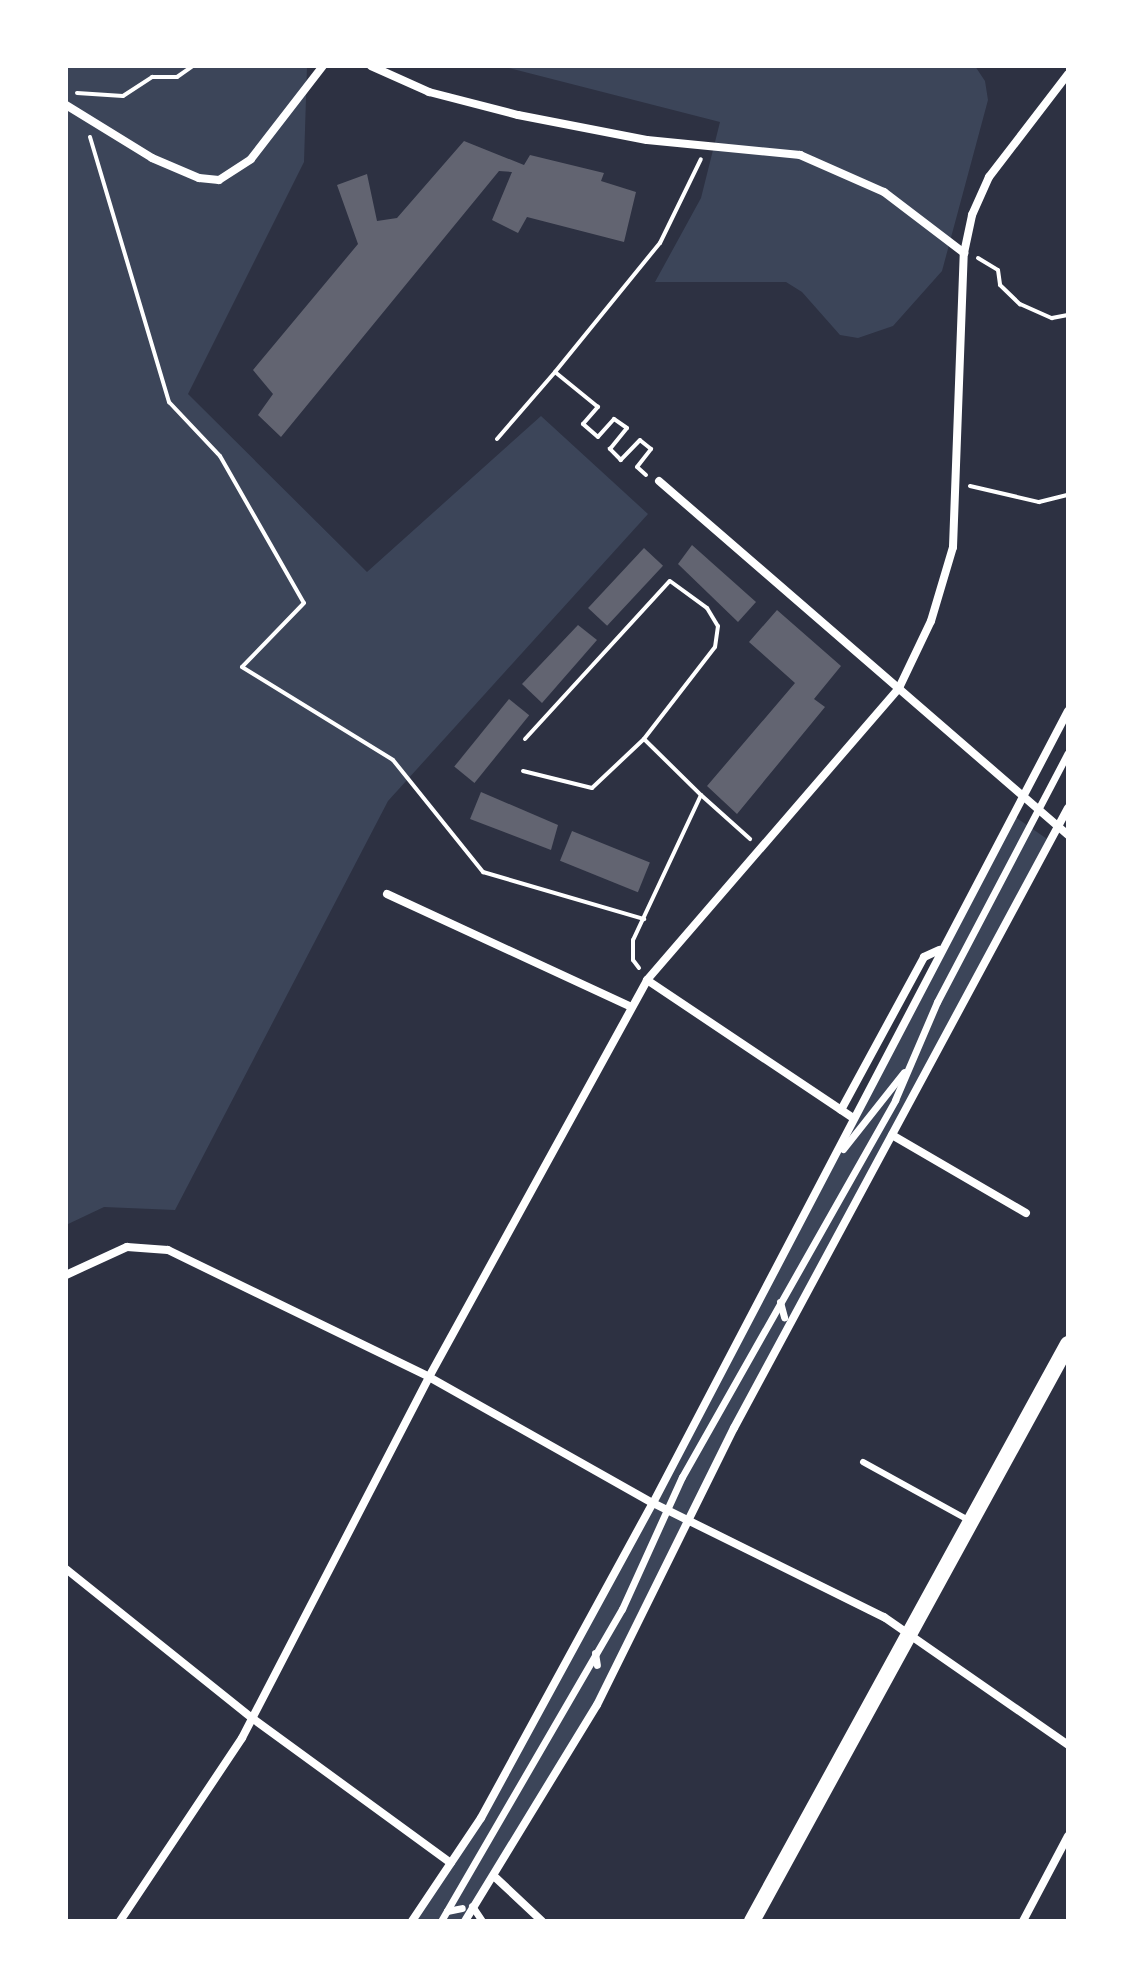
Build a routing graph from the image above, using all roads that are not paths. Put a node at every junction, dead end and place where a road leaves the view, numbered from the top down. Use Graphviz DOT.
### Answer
graph roads {
  1 [pos="323,66"];
  2 [pos="371,66"];
  3 [pos="1068,74"];
  4 [pos="66,105"];
  5 [pos="964,253"];
  6 [pos="659,481"];
  7 [pos="899,688"];
  8 [pos="1068,711"];
  9 [pos="1068,753"];
  10 [pos="1025,797"];
  11 [pos="1038,808"];
  12 [pos="1068,808"];
  13 [pos="1058,826"];
  14 [pos="1068,835"];
  15 [pos="387,894"];
  16 [pos="940,950"];
  17 [pos="647,980"];
  18 [pos="631,1007"];
  19 [pos="914,1057"];
  20 [pos="841,1110"];
  21 [pos="852,1117"];
  22 [pos="892,1135"];
  23 [pos="843,1149"];
  24 [pos="1026,1213"];
  25 [pos="66,1275"];
  26 [pos="780,1302"];
  27 [pos="784,1317"];
  28 [pos="755,1327"];
  29 [pos="762,1334"];
  30 [pos="1068,1344"];
  31 [pos="429,1377"];
  32 [pos="863,1462"];
  33 [pos="653,1503"];
  34 [pos="668,1510"];
  35 [pos="688,1520"];
  36 [pos="971,1522"];
  37 [pos="66,1569"];
  38 [pos="908,1632"];
  39 [pos="595,1653"];
  40 [pos="597,1665"];
  41 [pos="252,1718"];
  42 [pos="1068,1745"];
  43 [pos="1068,1836"];
  44 [pos="451,1863"];
  45 [pos="496,1878"];
  46 [pos="452,1902"];
  47 [pos="438,1904"];
  48 [pos="472,1907"];
  49 [pos="462,1908"];
  50 [pos="447,1911"];
  51 [pos="120,1921"];
  52 [pos="412,1921"];
  53 [pos="441,1921"];
  54 [pos="465,1921"];
  55 [pos="482,1921"];
  56 [pos="542,1921"];
  57 [pos="752,1921"];
  58 [pos="1023,1921"];
  1 -- 4 [label="street"];
  2 -- 5 [label="street"];
  3 -- 5 [label="street"];
  5 -- 7 [label="street"];
  6 -- 7 [label="street"];
  7 -- 10 [label="street"];
  7 -- 17 [label="street"];
  8 -- 10 [label="street"];
  9 -- 11 [label="street"];
  10 -- 11 [label="street"];
  10 -- 16 [label="street"];
  11 -- 13 [label="street"];
  11 -- 19 [label="street"];
  12 -- 13 [label="street"];
  13 -- 14 [label="street"];
  13 -- 22 [label="street"];
  15 -- 18 [label="street"];
  16 -- 20 [label="street"];
  16 -- 21 [label="street"];
  17 -- 18 [label="street"];
  17 -- 20 [label="street"];
  18 -- 31 [label="street"];
  19 -- 23 [label="street"];
  19 -- 26 [label="street"];
  20 -- 21 [label="street"];
  21 -- 33 [label="street"];
  22 -- 24 [label="street"];
  22 -- 35 [label="street"];
  25 -- 31 [label="street"];
  26 -- 27 [label="street"];
  26 -- 29 [label="street"];
  28 -- 29 [label="street"];
  29 -- 34 [label="street"];
  30 -- 36 [label="main road"];
  31 -- 33 [label="street"];
  31 -- 41 [label="street"];
  32 -- 36 [label="lane"];
  33 -- 34 [label="street"];
  33 -- 44 [label="street"];
  34 -- 35 [label="street"];
  34 -- 39 [label="street"];
  35 -- 38 [label="street"];
  35 -- 45 [label="street"];
  36 -- 38 [label="main road"];
  37 -- 41 [label="street"];
  38 -- 42 [label="street"];
  38 -- 57 [label="main road"];
  39 -- 40 [label="street"];
  39 -- 46 [label="street"];
  41 -- 44 [label="street"];
  41 -- 51 [label="street"];
  43 -- 58 [label="street"];
  44 -- 52 [label="street"];
  45 -- 48 [label="street"];
  45 -- 56 [label="street"];
  46 -- 47 [label="street"];
  46 -- 50 [label="street"];
  48 -- 54 [label="street"];
  48 -- 55 [label="street"];
  49 -- 50 [label="street"];
  50 -- 53 [label="street"];
}
